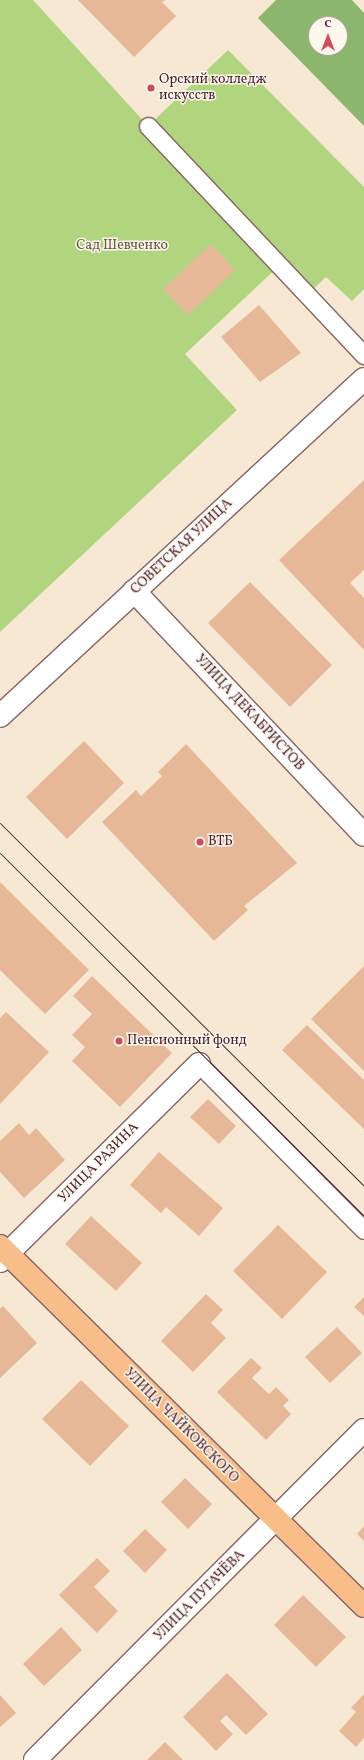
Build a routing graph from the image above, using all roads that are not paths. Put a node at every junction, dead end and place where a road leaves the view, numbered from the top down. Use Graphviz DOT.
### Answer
graph roads {
  1 [pos="148,126"];
  2 [pos="364,355"];
  3 [pos="364,379"];
  4 [pos="134,592"];
  5 [pos="0,716"];
  6 [pos="364,835"];
  7 [pos="199,1064"];
  8 [pos="364,1230"];
  9 [pos="3,1253"];
  10 [pos="364,1430"];
  11 [pos="276,1520"];
  12 [pos="364,1606"];
  13 [pos="35,1760"];
  1 -- 2 [label="lane"];
  3 -- 4 [label="street, СОВЕТСКАЯ УЛИЦА"];
  4 -- 5 [label="street, СОВЕТСКАЯ УЛИЦА"];
  4 -- 6 [label="street, УЛИЦА ДЕКАБРИСТОВ"];
  7 -- 8 [label="lane"];
  7 -- 9 [label="street, УЛИЦА РАЗИНА"];
  9 -- 11 [label="main road, УЛИЦА ЧАЙКОВСКОГО"];
  10 -- 11 [label="street, УЛИЦА ПУГАЧЁВА"];
  11 -- 12 [label="main road, УЛИЦА ЧАЙКОВСКОГО"];
  11 -- 13 [label="street, УЛИЦА ПУГАЧЁВА"];
}
